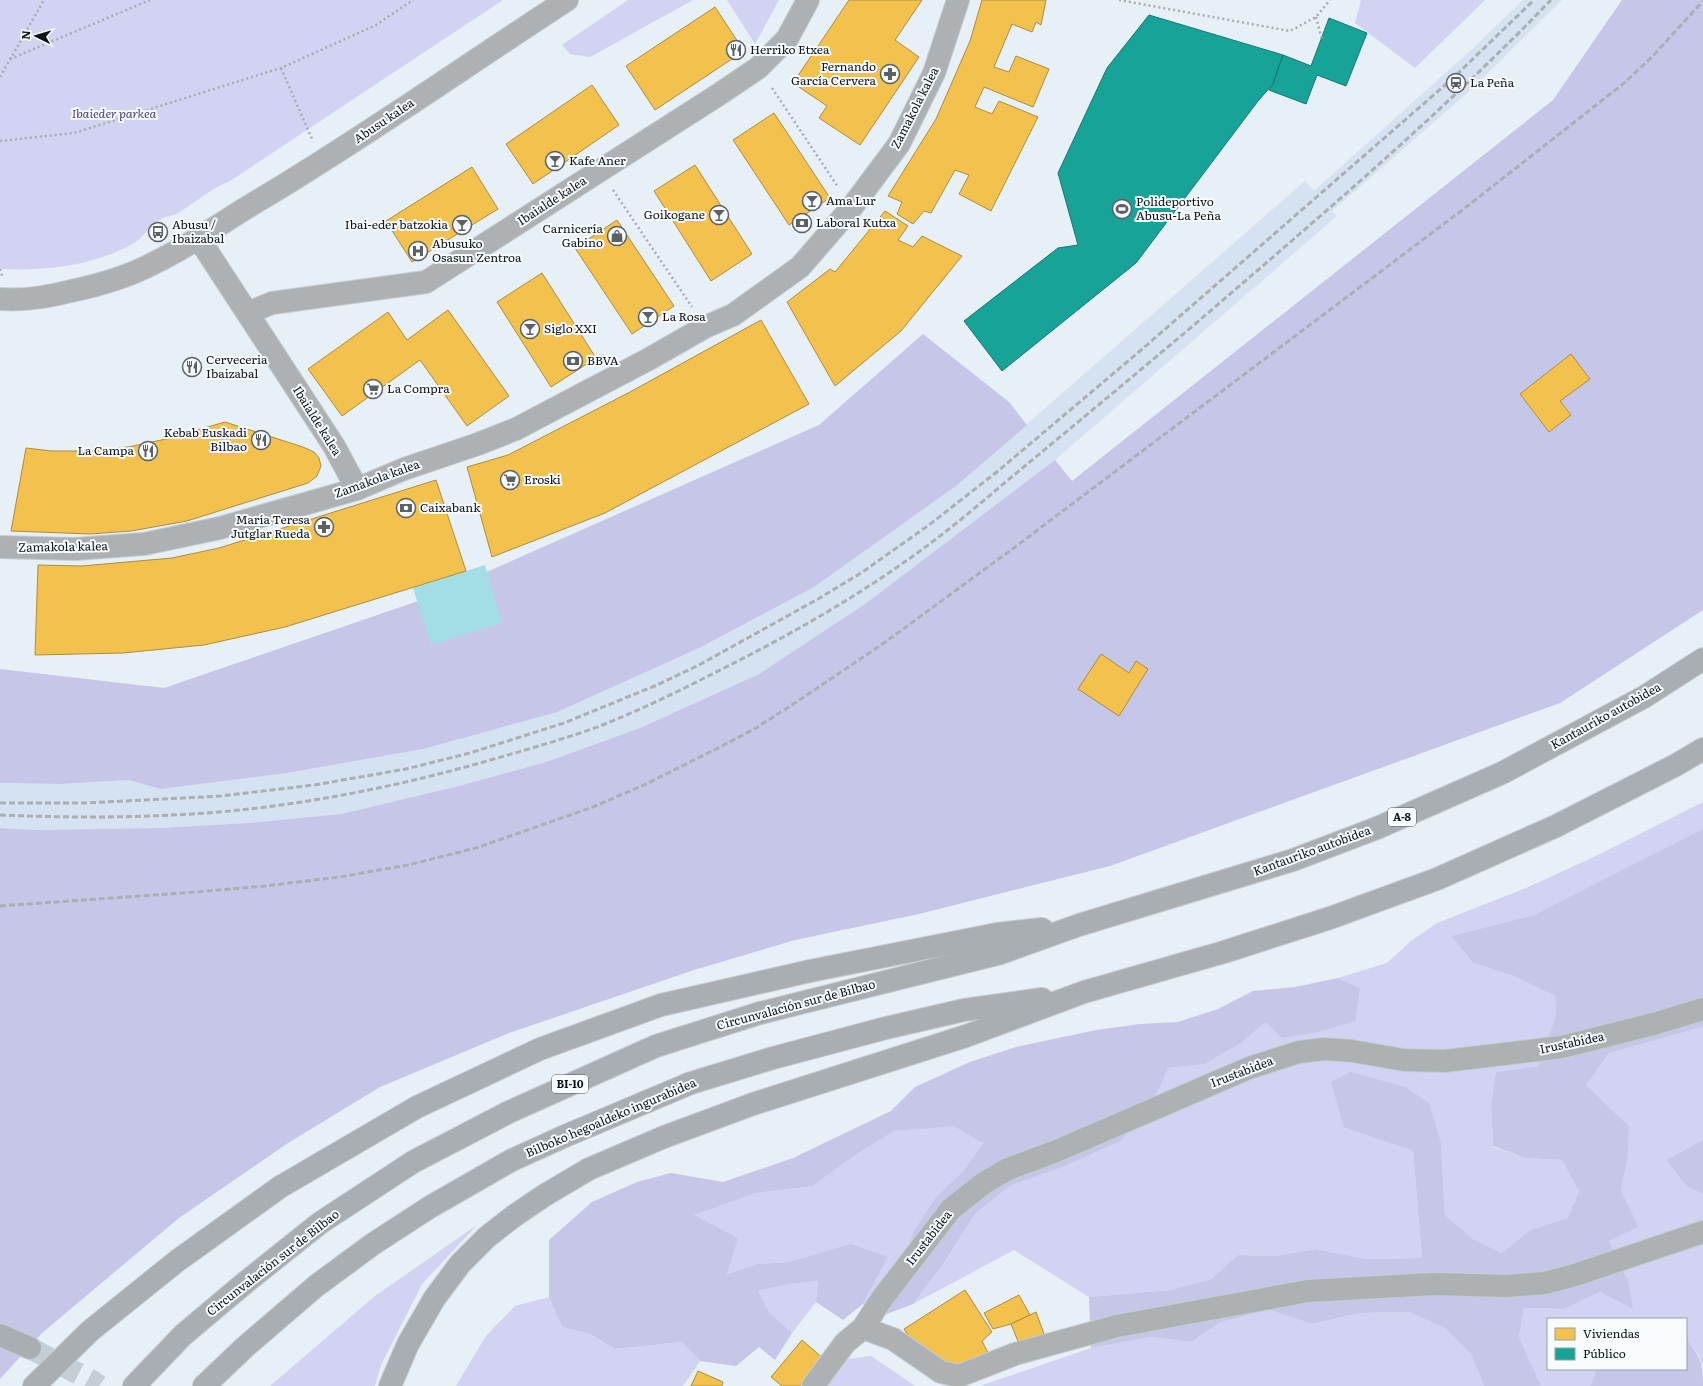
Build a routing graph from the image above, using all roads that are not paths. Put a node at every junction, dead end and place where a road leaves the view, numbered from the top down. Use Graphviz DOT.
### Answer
graph roads {
  1 [pos="567,0"];
  2 [pos="808,0"];
  3 [pos="958,0"];
  4 [pos="199,239"];
  5 [pos="0,299"];
  6 [pos="248,313"];
  7 [pos="357,489"];
  8 [pos="0,547"];
  9 [pos="1703,659"];
  10 [pos="1703,749"];
  11 [pos="1079,926"];
  12 [pos="1084,992"];
  13 [pos="1703,1009"];
  14 [pos="1703,1232"];
  15 [pos="863,1328"];
  16 [pos="0,1335"];
  17 [pos="30,1348"];
  18 [pos="34,1386"];
  19 [pos="134,1386"];
  20 [pos="204,1386"];
  21 [pos="390,1386"];
  22 [pos="813,1386"];
  1 -- 4 [label="street, Abusu kalea"];
  2 -- 6 [label="street, Ibaialde kalea"];
  3 -- 7 [label="street, Zamakola kalea"];
  4 -- 5 [label="street, Abusu kalea"];
  4 -- 6 [label="street, Ibaialde kalea"];
  6 -- 7 [label="street, Ibaialde kalea"];
  7 -- 8 [label="street, Zamakola kalea"];
  9 -- 11 [label="highway, Kantauriko autobidea / A-8"];
  10 -- 12 [label="highway"];
  11 -- 18 [label="highway"];
  11 -- 19 [label="highway, Circunvalación sur de Bilbao / BI-10"];
  12 -- 20 [label="highway, Bilboko hegoaldeko ingurabidea"];
  12 -- 21 [label="highway"];
  13 -- 15 [label="street, Irustabidea"];
  14 -- 15 [label="street"];
  15 -- 22 [label="street, Irustabidea"];
  16 -- 17 [label="highway"];
}
